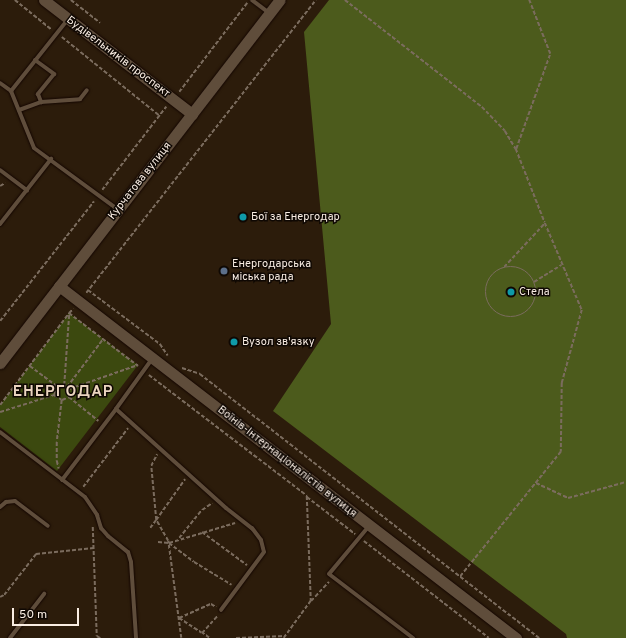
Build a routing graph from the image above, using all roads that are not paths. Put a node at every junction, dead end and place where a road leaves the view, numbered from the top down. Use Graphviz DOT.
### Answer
graph roads {
  1 [pos="44,0"];
  2 [pos="251,0"];
  3 [pos="280,0"];
  4 [pos="270,14"];
  5 [pos="68,19"];
  6 [pos="35,60"];
  7 [pos="0,83"];
  8 [pos="88,90"];
  9 [pos="11,91"];
  10 [pos="41,102"];
  11 [pos="19,110"];
  12 [pos="192,114"];
  13 [pos="51,159"];
  14 [pos="0,170"];
  15 [pos="27,190"];
  16 [pos="117,209"];
  17 [pos="0,224"];
  18 [pos="59,286"];
  19 [pos="153,358"];
  20 [pos="0,363"];
  21 [pos="116,410"];
  22 [pos="0,432"];
  23 [pos="62,480"];
  24 [pos="0,507"];
  25 [pos="48,526"];
  26 [pos="369,526"];
  27 [pos="44,594"];
  28 [pos="221,610"];
  29 [pos="10,638"];
  30 [pos="136,638"];
  31 [pos="413,638"];
  32 [pos="516,638"];
  1 -- 5 [label="street, Будівельників проспект"];
  2 -- 4 [label="lane"];
  3 -- 4 [label="street, Курчатова вулиця"];
  4 -- 12 [label="street, Курчатова вулиця"];
  5 -- 6 [label="lane"];
  5 -- 12 [label="street, Будівельників проспект"];
  6 -- 9 [label="lane"];
  6 -- 10 [label="lane"];
  7 -- 9 [label="lane"];
  8 -- 10 [label="lane"];
  9 -- 11 [label="lane"];
  10 -- 11 [label="lane"];
  11 -- 13 [label="lane"];
  12 -- 16 [label="street, Курчатова вулиця"];
  13 -- 15 [label="lane"];
  13 -- 16 [label="lane"];
  14 -- 15 [label="lane"];
  15 -- 17 [label="lane"];
  16 -- 18 [label="street, Курчатова вулиця"];
  18 -- 19 [label="street, Воїнів-Інтернаціоналістів вулиця"];
  18 -- 20 [label="street, Курчатова вулиця"];
  19 -- 21 [label="lane"];
  19 -- 26 [label="street, Воїнів-Інтернаціоналістів вулиця"];
  21 -- 23 [label="lane"];
  21 -- 28 [label="lane"];
  22 -- 23 [label="lane"];
  23 -- 30 [label="lane"];
  24 -- 25 [label="lane"];
  26 -- 31 [label="lane"];
  26 -- 32 [label="street, Воїнів-Інтернаціоналістів вулиця"];
  27 -- 29 [label="lane"];
}
